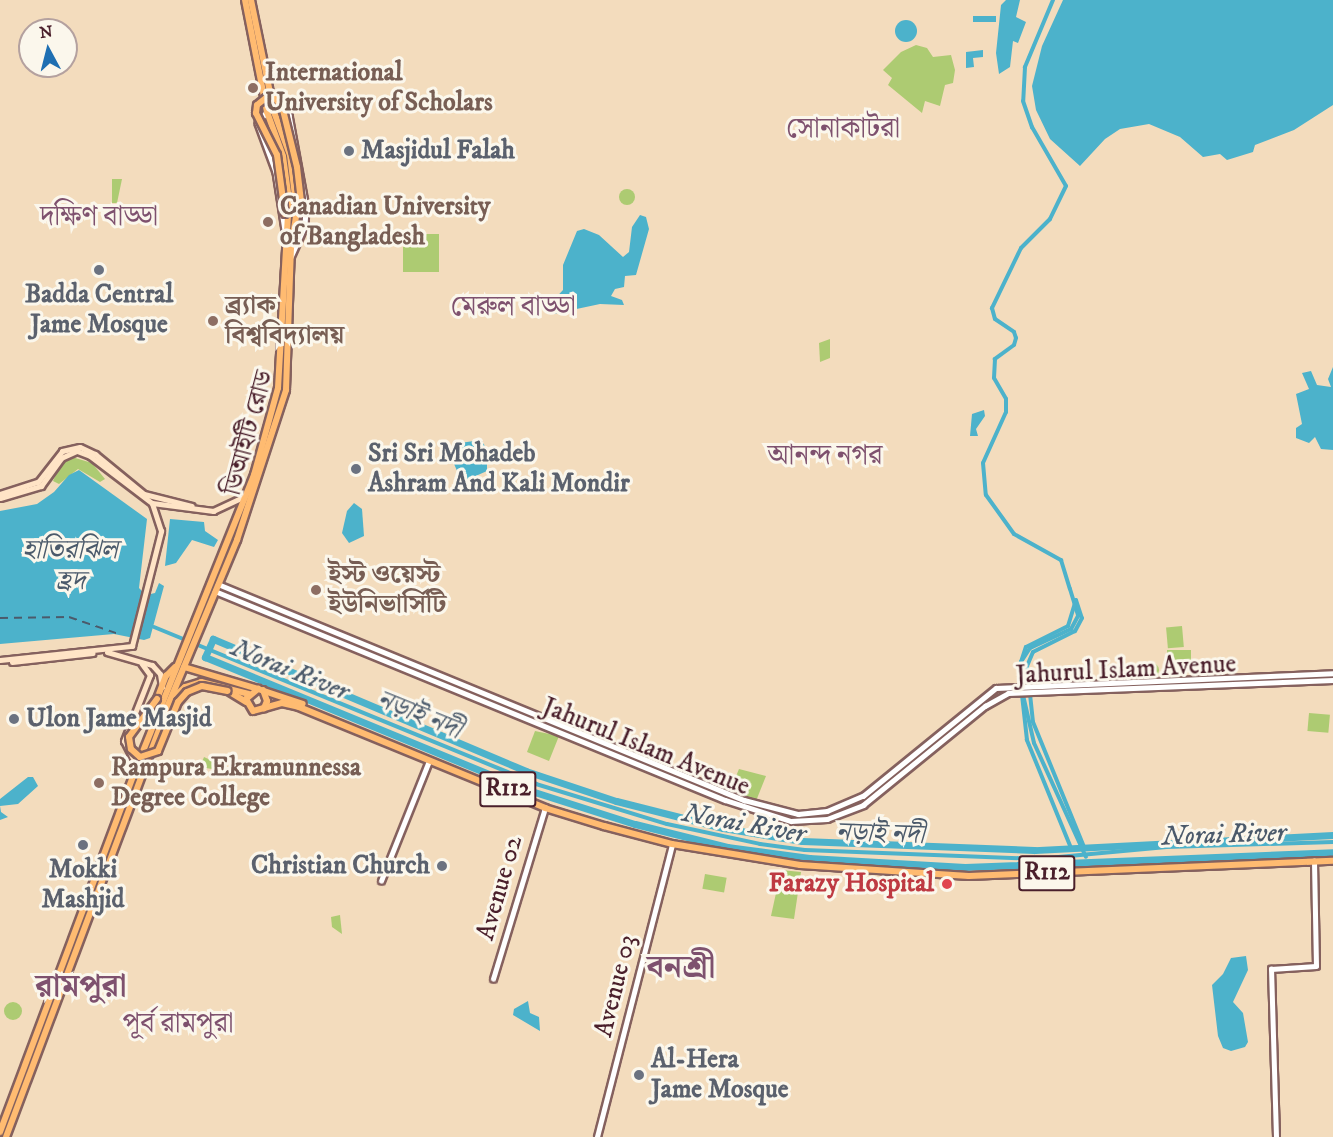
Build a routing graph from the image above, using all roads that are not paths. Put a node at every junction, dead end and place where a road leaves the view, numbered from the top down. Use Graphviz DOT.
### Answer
graph roads {
  1 [pos="245,0"];
  2 [pos="251,0"];
  3 [pos="270,93"];
  4 [pos="267,112"];
  5 [pos="297,226"];
  6 [pos="286,227"];
  7 [pos="290,260"];
  8 [pos="0,496"];
  9 [pos="245,496"];
  10 [pos="152,503"];
  11 [pos="198,509"];
  12 [pos="218,584"];
  13 [pos="228,588"];
  14 [pos="215,591"];
  15 [pos="225,596"];
  16 [pos="259,602"];
  17 [pos="271,608"];
  18 [pos="256,610"];
  19 [pos="268,615"];
  20 [pos="310,623"];
  21 [pos="307,631"];
  22 [pos="114,649"];
  23 [pos="126,655"];
  24 [pos="0,660"];
  25 [pos="186,663"];
  26 [pos="175,667"];
  27 [pos="1333,673"];
  28 [pos="1333,680"];
  29 [pos="162,688"];
  30 [pos="261,690"];
  31 [pos="249,694"];
  32 [pos="246,702"];
  33 [pos="168,705"];
  34 [pos="264,708"];
  35 [pos="608,749"];
  36 [pos="429,761"];
  37 [pos="137,766"];
  38 [pos="544,808"];
  39 [pos="672,844"];
  40 [pos="762,859"];
  41 [pos="1314,861"];
  42 [pos="1333,861"];
  43 [pos="381,881"];
  44 [pos="493,979"];
  45 [pos="49,1012"];
  46 [pos="0,1132"];
  47 [pos="6,1137"];
  48 [pos="597,1137"];
  49 [pos="1276,1137"];
  1 -- 4 [label="main road, ডিআইটি রোড"];
  2 -- 3 [label="main road, ডিআইটি রোড"];
  3 -- 5 [label="main road, ডিআইটি রোড"];
  3 -- 7 [label="street"];
  4 -- 6 [label="main road, ডিআইটি রোড"];
  4 -- 6 [label="street"];
  5 -- 6 [label="main road, bridge"];
  5 -- 7 [label="main road, ডিআইটি রোড"];
  6 -- 9 [label="main road, ডিআইটি রোড"];
  7 -- 12 [label="main road, ডিআইটি রোড"];
  8 -- 10 [label="main road"];
  8 -- 11 [label="main road"];
  9 -- 11 [label="main road"];
  9 -- 26 [label="main road, ডিআইটি রোড"];
  10 -- 11 [label="main road"];
  10 -- 22 [label="main road"];
  12 -- 13 [label="street, Jahurul Islam Avenue"];
  12 -- 14 [label="main road, ডিআইটি রোড"];
  13 -- 15 [label="street"];
  13 -- 16 [label="street, Jahurul Islam Avenue"];
  14 -- 15 [label="street, Jahurul Islam Avenue"];
  14 -- 25 [label="main road, ডিআইটি রোড"];
  15 -- 18 [label="street, Jahurul Islam Avenue"];
  16 -- 17 [label="street, Jahurul Islam Avenue"];
  16 -- 18 [label="street"];
  17 -- 19 [label="street"];
  17 -- 20 [label="street, Jahurul Islam Avenue"];
  18 -- 19 [label="street, Jahurul Islam Avenue"];
  19 -- 21 [label="street, Jahurul Islam Avenue"];
  20 -- 21 [label="street"];
  20 -- 35 [label="street, Jahurul Islam Avenue"];
  21 -- 35 [label="street, Jahurul Islam Avenue"];
  22 -- 23 [label="main road"];
  22 -- 24 [label="main road"];
  23 -- 24 [label="main road"];
  23 -- 29 [label="main road"];
  23 -- 37 [label="main road"];
  25 -- 30 [label="main road, R112"];
  25 -- 33 [label="main road, ডিআইটি রোড"];
  26 -- 29 [label="main road"];
  26 -- 37 [label="main road"];
  27 -- 35 [label="street, Jahurul Islam Avenue"];
  28 -- 35 [label="street, Jahurul Islam Avenue"];
  29 -- 32 [label="main road, bridge"];
  30 -- 31 [label="main road"];
  30 -- 34 [label="main road"];
  30 -- 40 [label="main road, R112"];
  31 -- 32 [label="main road"];
  31 -- 33 [label="main road"];
  32 -- 34 [label="main road"];
  33 -- 45 [label="main road, ডিআইটি রোড"];
  34 -- 36 [label="main road, R112"];
  36 -- 38 [label="main road, R112"];
  36 -- 43 [label="street"];
  37 -- 45 [label="main road"];
  38 -- 39 [label="main road, R112"];
  38 -- 44 [label="street, Avenue 02"];
  39 -- 40 [label="main road, R112"];
  39 -- 48 [label="street, Avenue 03"];
  40 -- 41 [label="main road, R112"];
  41 -- 42 [label="main road, R112"];
  41 -- 49 [label="street"];
  45 -- 46 [label="main road"];
  45 -- 47 [label="main road"];
}
